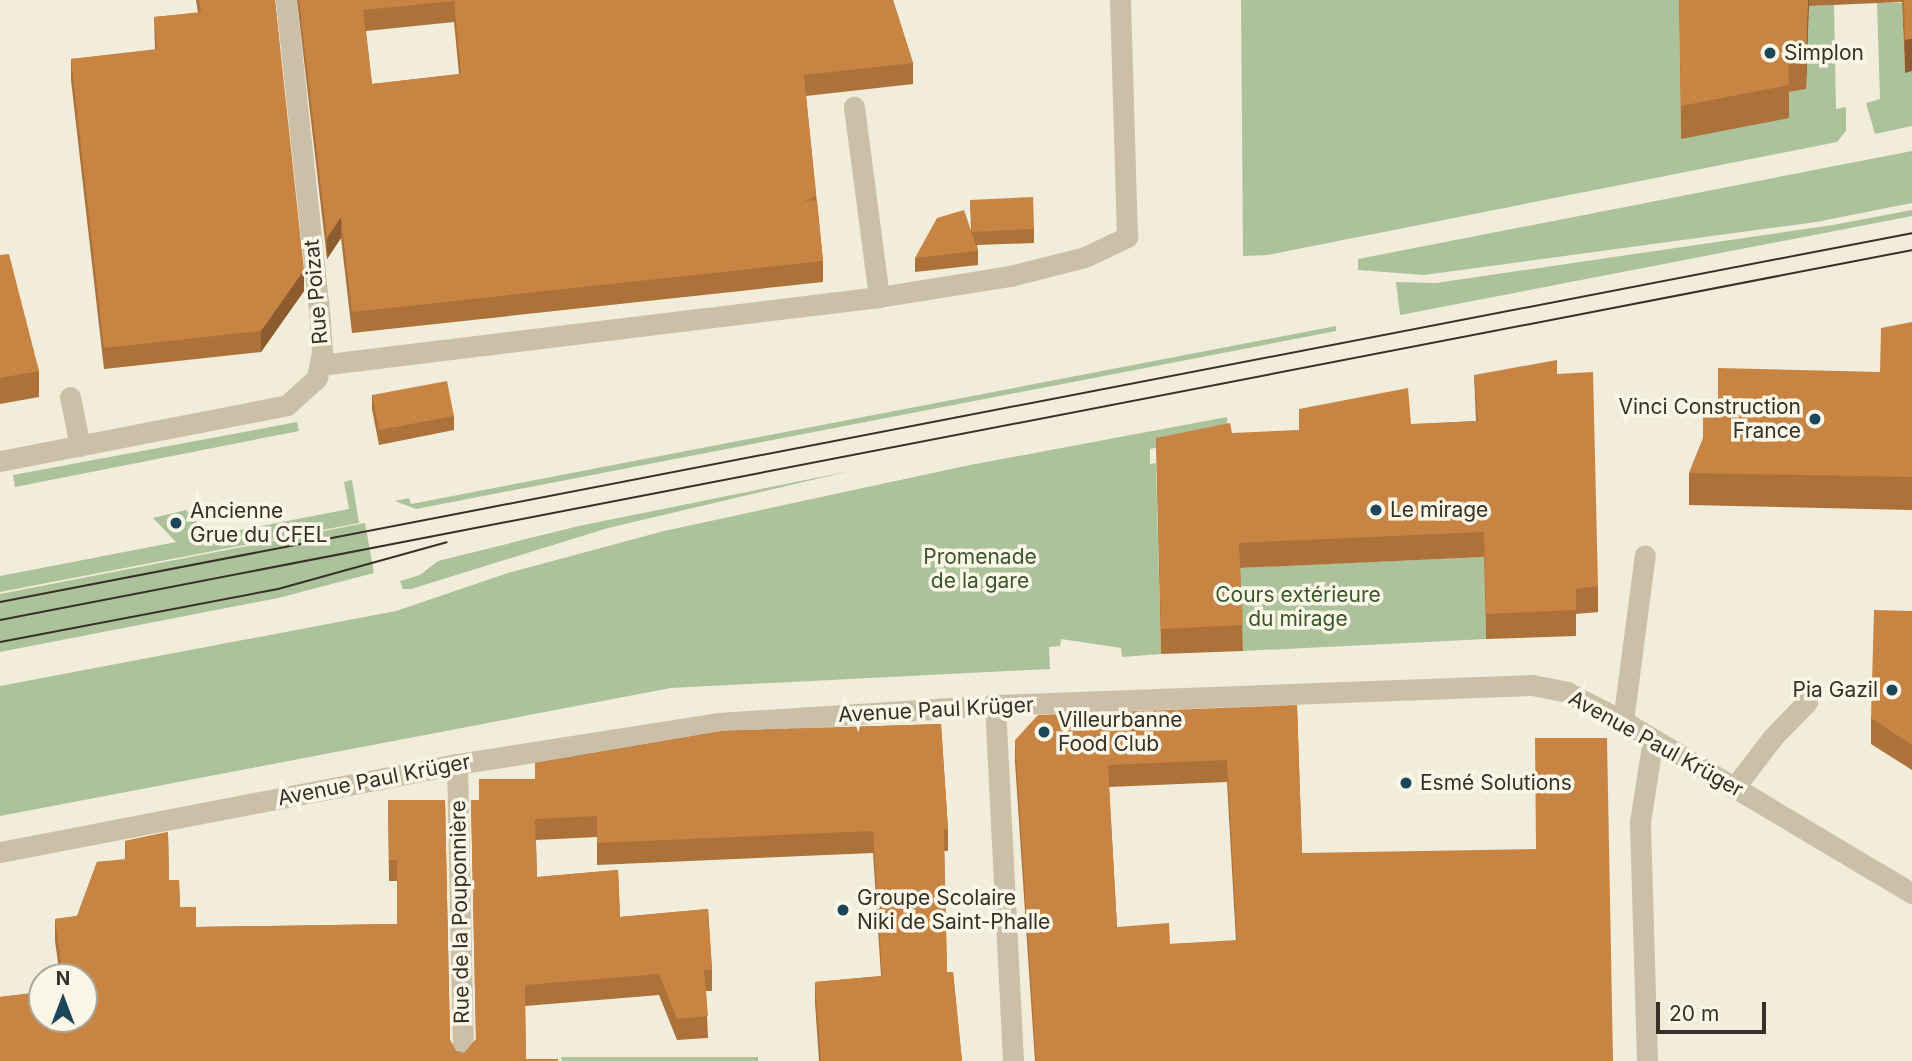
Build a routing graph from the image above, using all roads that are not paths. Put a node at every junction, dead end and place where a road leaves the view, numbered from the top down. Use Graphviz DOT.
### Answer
graph roads {
  1 [pos="286,0"];
  2 [pos="1120,0"];
  3 [pos="853,107"];
  4 [pos="878,297"];
  5 [pos="320,365"];
  6 [pos="70,397"];
  7 [pos="80,446"];
  8 [pos="0,461"];
  9 [pos="1645,555"];
  10 [pos="1807,702"];
  11 [pos="995,705"];
  12 [pos="1623,722"];
  13 [pos="1653,739"];
  14 [pos="457,764"];
  15 [pos="1734,788"];
  16 [pos="0,852"];
  17 [pos="1912,893"];
  18 [pos="463,1061"];
  19 [pos="1013,1061"];
  20 [pos="1647,1061"];
  1 -- 5 [label="street, Rue Poizat"];
  2 -- 4 [label="street"];
  3 -- 4 [label="street"];
  4 -- 5 [label="street"];
  5 -- 7 [label="street, Rue Poizat"];
  6 -- 7 [label="street"];
  7 -- 8 [label="street, Rue Poizat"];
  9 -- 12 [label="street"];
  10 -- 15 [label="street"];
  11 -- 12 [label="street, Avenue Paul Krüger"];
  11 -- 14 [label="street, Avenue Paul Krüger"];
  11 -- 19 [label="street"];
  12 -- 13 [label="street, Avenue Paul Krüger"];
  13 -- 15 [label="street, Avenue Paul Krüger"];
  13 -- 20 [label="street"];
  14 -- 16 [label="street, Avenue Paul Krüger"];
  14 -- 18 [label="street, Rue de la Pouponnière"];
  15 -- 17 [label="street, Avenue Paul Krüger"];
}
